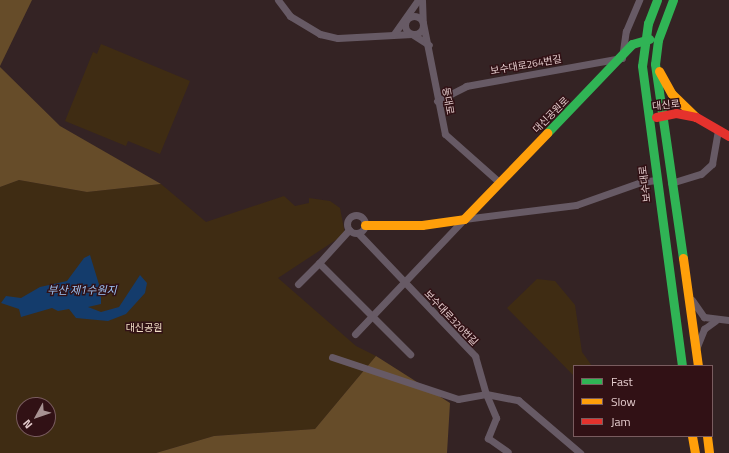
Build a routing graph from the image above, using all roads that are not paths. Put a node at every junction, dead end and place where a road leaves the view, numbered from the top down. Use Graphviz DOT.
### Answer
graph roads {
  1 [pos="278,0"];
  2 [pos="418,0"];
  3 [pos="422,0"];
  4 [pos="639,0"];
  5 [pos="657,0"];
  6 [pos="673,0"];
  7 [pos="407,20"];
  8 [pos="423,23"];
  9 [pos="394,34"];
  10 [pos="412,34"];
  11 [pos="644,38"];
  12 [pos="658,40"];
  13 [pos="429,46"];
  14 [pos="622,58"];
  15 [pos="656,64"];
  16 [pos="437,101"];
  17 [pos="662,115"];
  18 [pos="696,117"];
  19 [pos="648,118"];
  20 [pos="718,130"];
  21 [pos="729,136"];
  22 [pos="656,180"];
  23 [pos="499,182"];
  24 [pos="671,184"];
  25 [pos="464,219"];
  26 [pos="365,225"];
  27 [pos="349,230"];
  28 [pos="358,233"];
  29 [pos="319,263"];
  30 [pos="402,282"];
  31 [pos="298,284"];
  32 [pos="686,294"];
  33 [pos="372,316"];
  34 [pos="729,320"];
  35 [pos="715,321"];
  36 [pos="355,334"];
  37 [pos="696,349"];
  38 [pos="410,354"];
  39 [pos="332,358"];
  40 [pos="682,365"];
  41 [pos="698,365"];
  42 [pos="486,394"];
  43 [pos="692,437"];
  44 [pos="707,437"];
  45 [pos="508,452"];
  46 [pos="580,453"];
  47 [pos="695,453"];
  48 [pos="709,453"];
  1 -- 9 [label="street"];
  2 -- 7 [label="street"];
  3 -- 8 [label="street, 동대로"];
  4 -- 14 [label="street"];
  5 -- 11 [label="main road, 보수대로"];
  6 -- 12 [label="main road"];
  7 -- 8 [label="street"];
  7 -- 9 [label="street"];
  7 -- 10 [label="street"];
  8 -- 10 [label="street"];
  8 -- 13 [label="street, 동대로"];
  9 -- 10 [label="street"];
  10 -- 13 [label="street"];
  11 -- 12 [label="main road"];
  11 -- 14 [label="main road, 대신공원로"];
  11 -- 19 [label="main road, 보수대로"];
  12 -- 15 [label="main road"];
  13 -- 16 [label="street, 동대로"];
  14 -- 16 [label="street, 보수대로264번길"];
  14 -- 23 [label="main road, 대신공원로"];
  15 -- 17 [label="main road"];
  15 -- 18 [label="main road"];
  16 -- 23 [label="street, 동대로"];
  17 -- 18 [label="main road, 대신로"];
  17 -- 19 [label="main road, 대신로"];
  17 -- 24 [label="main road"];
  18 -- 20 [label="main road, 대신로"];
  19 -- 22 [label="main road, 보수대로"];
  20 -- 21 [label="main road, 대신로"];
  20 -- 24 [label="street"];
  22 -- 25 [label="street"];
  22 -- 40 [label="main road, 보수대로"];
  23 -- 25 [label="main road, 대신공원로"];
  24 -- 32 [label="main road"];
  25 -- 26 [label="main road"];
  25 -- 30 [label="street, 대신공원로"];
  26 -- 27 [label="street"];
  26 -- 28 [label="street"];
  27 -- 28 [label="street"];
  27 -- 29 [label="street"];
  28 -- 30 [label="street, 보수대로320번길"];
  29 -- 31 [label="street"];
  29 -- 33 [label="street"];
  30 -- 33 [label="street, 대신공원로"];
  30 -- 42 [label="street, 보수대로320번길"];
  32 -- 35 [label="street"];
  32 -- 37 [label="main road"];
  33 -- 36 [label="street, 대신공원로"];
  33 -- 38 [label="street"];
  34 -- 35 [label="street"];
  35 -- 37 [label="street"];
  37 -- 41 [label="main road"];
  39 -- 42 [label="street"];
  42 -- 45 [label="street, 보수대로320번길"];
  42 -- 46 [label="street"];
  43 -- 47 [label="main road"];
  44 -- 48 [label="main road"];
}
